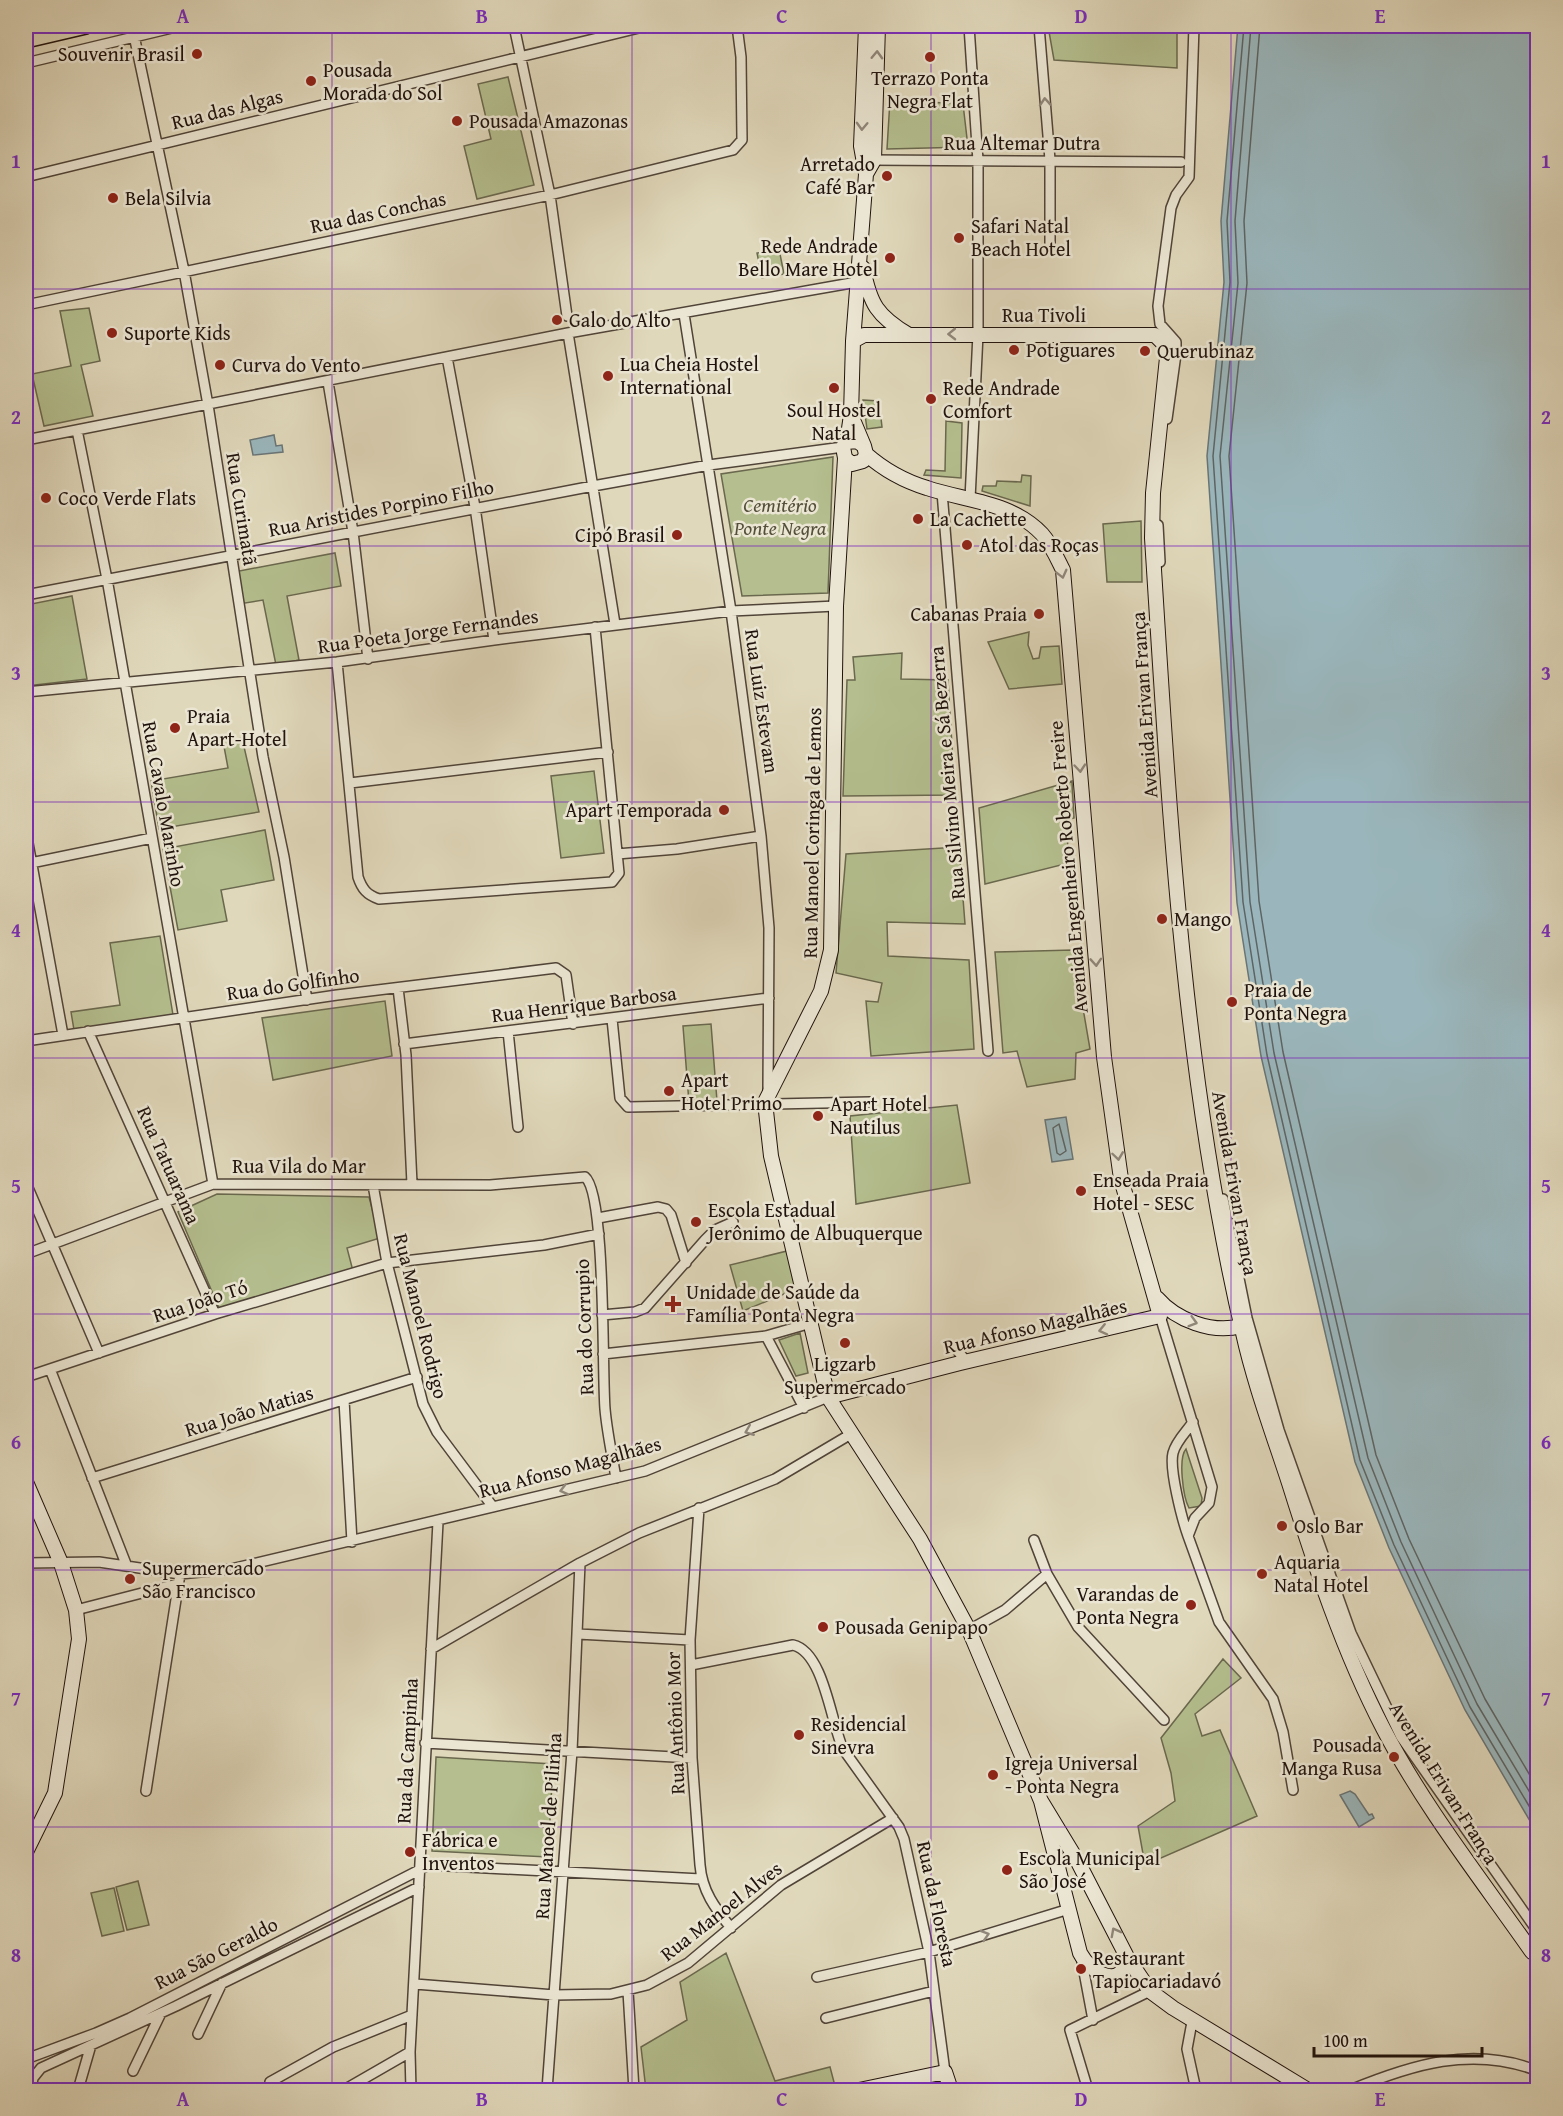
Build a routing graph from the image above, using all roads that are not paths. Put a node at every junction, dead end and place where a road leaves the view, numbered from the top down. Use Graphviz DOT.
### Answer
graph roads {
  1 [pos="86,26"];
  2 [pos="132,26"];
  3 [pos="180,26"];
  4 [pos="514,26"];
  5 [pos="647,26"];
  6 [pos="737,26"];
  7 [pos="866,26"];
  8 [pos="878,26"];
  9 [pos="969,26"];
  10 [pos="1039,26"];
  11 [pos="1194,26"];
  12 [pos="134,38"];
  13 [pos="26,40"];
  14 [pos="521,56"];
  15 [pos="26,63"];
  16 [pos="157,145"];
  17 [pos="868,160"];
  18 [pos="1050,160"];
  19 [pos="978,161"];
  20 [pos="1181,162"];
  21 [pos="26,177"];
  22 [pos="550,195"];
  23 [pos="1050,249"];
  24 [pos="860,254"];
  25 [pos="184,271"];
  26 [pos="857,282"];
  27 [pos="26,305"];
  28 [pos="684,314"];
  29 [pos="567,316"];
  30 [pos="568,333"];
  31 [pos="978,334"];
  32 [pos="909,335"];
  33 [pos="853,340"];
  34 [pos="1168,353"];
  35 [pos="447,357"];
  36 [pos="327,382"];
  37 [pos="208,405"];
  38 [pos="851,415"];
  39 [pos="76,430"];
  40 [pos="26,440"];
  41 [pos="865,450"];
  42 [pos="847,453"];
  43 [pos="709,465"];
  44 [pos="593,486"];
  45 [pos="942,492"];
  46 [pos="970,499"];
  47 [pos="474,507"];
  48 [pos="353,532"];
  49 [pos="231,555"];
  50 [pos="107,579"];
  51 [pos="26,595"];
  52 [pos="836,606"];
  53 [pos="731,611"];
  54 [pos="615,624"];
  55 [pos="595,627"];
  56 [pos="494,639"];
  57 [pos="368,658"];
  58 [pos="337,662"];
  59 [pos="249,671"];
  60 [pos="124,682"];
  61 [pos="26,692"];
  62 [pos="608,752"];
  63 [pos="350,783"];
  64 [pos="26,832"];
  65 [pos="761,836"];
  66 [pos="152,838"];
  67 [pos="617,854"];
  68 [pos="28,863"];
  69 [pos="398,988"];
  70 [pos="769,998"];
  71 [pos="307,1000"];
  72 [pos="182,1017"];
  73 [pos="612,1019"];
  74 [pos="573,1023"];
  75 [pos="88,1031"];
  76 [pos="508,1032"];
  77 [pos="63,1035"];
  78 [pos="26,1041"];
  79 [pos="404,1044"];
  80 [pos="988,1051"];
  81 [pos="767,1099"];
  82 [pos="870,1102"];
  83 [pos="518,1127"];
  84 [pos="585,1177"];
  85 [pos="26,1183"];
  86 [pos="213,1184"];
  87 [pos="412,1184"];
  88 [pos="372,1185"];
  89 [pos="166,1202"];
  90 [pos="598,1218"];
  91 [pos="733,1222"];
  92 [pos="599,1234"];
  93 [pos="52,1244"];
  94 [pos="26,1254"];
  95 [pos="387,1263"];
  96 [pos="686,1263"];
  97 [pos="1154,1294"];
  98 [pos="215,1314"];
  99 [pos="602,1315"];
  100 [pos="1160,1316"];
  101 [pos="811,1323"];
  102 [pos="1241,1326"];
  103 [pos="766,1336"];
  104 [pos="956,1349"];
  105 [pos="99,1353"];
  106 [pos="603,1354"];
  107 [pos="966,1361"];
  108 [pos="50,1369"];
  109 [pos="26,1377"];
  110 [pos="417,1377"];
  111 [pos="828,1397"];
  112 [pos="344,1400"];
  113 [pos="804,1408"];
  114 [pos="1194,1422"];
  115 [pos="851,1434"];
  116 [pos="92,1478"];
  117 [pos="616,1478"];
  118 [pos="26,1482"];
  119 [pos="493,1507"];
  120 [pos="699,1509"];
  121 [pos="438,1522"];
  122 [pos="1188,1536"];
  123 [pos="1034,1540"];
  124 [pos="352,1542"];
  125 [pos="26,1563"];
  126 [pos="61,1563"];
  127 [pos="580,1563"];
  128 [pos="126,1564"];
  129 [pos="180,1574"];
  130 [pos="1047,1574"];
  131 [pos="177,1584"];
  132 [pos="76,1610"];
  133 [pos="969,1630"];
  134 [pos="578,1634"];
  135 [pos="690,1640"];
  136 [pos="431,1649"];
  137 [pos="691,1665"];
  138 [pos="1164,1720"];
  139 [pos="425,1743"];
  140 [pos="572,1751"];
  141 [pos="692,1758"];
  142 [pos="1293,1790"];
  143 [pos="146,1791"];
  144 [pos="1041,1801"];
  145 [pos="893,1818"];
  146 [pos="26,1852"];
  147 [pos="419,1868"];
  148 [pos="563,1871"];
  149 [pos="701,1879"];
  150 [pos="418,1887"];
  151 [pos="1069,1909"];
  152 [pos="730,1928"];
  153 [pos="1538,1932"];
  154 [pos="1535,1950"];
  155 [pos="929,1952"];
  156 [pos="1080,1953"];
  157 [pos="1127,1957"];
  158 [pos="817,1977"];
  159 [pos="222,1983"];
  160 [pos="415,1983"];
  161 [pos="628,1991"];
  162 [pos="934,1991"];
  163 [pos="1150,1991"];
  164 [pos="554,1995"];
  165 [pos="161,2013"];
  166 [pos="412,2015"];
  167 [pos="826,2018"];
  168 [pos="1093,2020"];
  169 [pos="1192,2022"];
  170 [pos="198,2034"];
  171 [pos="91,2045"];
  172 [pos="410,2052"];
  173 [pos="26,2059"];
  174 [pos="133,2071"];
  175 [pos="1538,2071"];
  176 [pos="945,2072"];
  177 [pos="270,2082"];
  178 [pos="926,2084"];
  179 [pos="31,2091"];
  180 [pos="78,2091"];
  181 [pos="344,2091"];
  182 [pos="411,2091"];
  183 [pos="547,2091"];
  184 [pos="634,2091"];
  185 [pos="859,2091"];
  186 [pos="951,2091"];
  187 [pos="1088,2091"];
  188 [pos="1196,2091"];
  189 [pos="1308,2091"];
  190 [pos="1350,2091"];
  1 -- 13 [label="main road"];
  2 -- 12 [label="street, Rua Curimatã"];
  3 -- 12 [label="street"];
  4 -- 14 [label="street"];
  5 -- 14 [label="street, Rua das Algas"];
  6 -- 22 [label="street, Rua das Conchas"];
  7 -- 17 [label="street, one-way"];
  17 -- 8 [label="street, one-way"];
  9 -- 19 [label="street"];
  18 -- 10 [label="street, one-way"];
  11 -- 153 [label="street"];
  12 -- 15 [label="street"];
  12 -- 16 [label="street, Rua Curimatã"];
  14 -- 16 [label="street, Rua das Algas"];
  14 -- 22 [label="street"];
  16 -- 21 [label="street, Rua das Algas"];
  16 -- 25 [label="street, Rua Curimatã"];
  17 -- 19 [label="street, Rua Altemar Dutra"];
  17 -- 24 [label="street"];
  18 -- 19 [label="street, Rua Altemar Dutra"];
  18 -- 20 [label="street, Rua Altemar Dutra"];
  18 -- 23 [label="street"];
  19 -- 31 [label="street"];
  22 -- 25 [label="street, Rua das Conchas"];
  22 -- 29 [label="street"];
  24 -- 26 [label="street"];
  24 -- 32 [label="street"];
  25 -- 27 [label="street, Rua das Conchas"];
  25 -- 37 [label="street, Rua Curimatã"];
  26 -- 28 [label="street"];
  26 -- 33 [label="street"];
  28 -- 30 [label="street"];
  28 -- 43 [label="street, Rua Luiz Estevam"];
  30 -- 35 [label="street"];
  30 -- 44 [label="street"];
  31 -- 32 [label="street, Rua Tivoli, one-way"];
  31 -- 34 [label="street, Rua Tivoli"];
  31 -- 46 [label="street"];
  32 -- 33 [label="street, Rua Tivoli"];
  33 -- 38 [label="street"];
  34 -- 102 [label="street, Avenida Erivan França"];
  35 -- 36 [label="street"];
  35 -- 47 [label="street"];
  36 -- 37 [label="street"];
  36 -- 48 [label="street"];
  37 -- 39 [label="street"];
  37 -- 49 [label="street, Rua Curimatã"];
  38 -- 41 [label="street"];
  38 -- 42 [label="street, Rua Manoel Coringa de Lemos"];
  39 -- 40 [label="street"];
  39 -- 50 [label="street, Rua Cavalo Marinho"];
  41 -- 42 [label="street"];
  41 -- 42 [label="street"];
  41 -- 45 [label="street, Avenida Engenheiro Roberto Freire"];
  42 -- 43 [label="street, Rua Aristides Porpino Filho"];
  42 -- 52 [label="street, Rua Manoel Coringa de Lemos"];
  43 -- 44 [label="street, Rua Aristides Porpino Filho"];
  43 -- 53 [label="street, Rua Luiz Estevam"];
  44 -- 47 [label="street, Rua Aristides Porpino Filho"];
  44 -- 54 [label="street"];
  45 -- 46 [label="street, Avenida Engenheiro Roberto Freire"];
  45 -- 80 [label="street, Rua Silvino Meira e Sá Bezerra"];
  46 -- 97 [label="street, Avenida Engenheiro Roberto Freire, one-way"];
  47 -- 48 [label="street, Rua Aristides Porpino Filho"];
  47 -- 56 [label="street"];
  48 -- 49 [label="street, Rua Aristides Porpino Filho"];
  48 -- 57 [label="street"];
  49 -- 50 [label="street, Rua Aristides Porpino Filho"];
  49 -- 59 [label="street, Rua Curimatã"];
  50 -- 51 [label="street, Rua Aristides Porpino Filho"];
  50 -- 60 [label="street, Rua Cavalo Marinho"];
  52 -- 53 [label="street, Rua Poeta Jorge Fernandes"];
  52 -- 81 [label="street, Rua Manoel Coringa de Lemos"];
  53 -- 54 [label="street, Rua Poeta Jorge Fernandes"];
  53 -- 65 [label="street, Rua Luiz Estevam"];
  54 -- 55 [label="street, Rua Poeta Jorge Fernandes"];
  55 -- 56 [label="street, Rua Poeta Jorge Fernandes"];
  55 -- 62 [label="street"];
  56 -- 57 [label="street, Rua Poeta Jorge Fernandes"];
  57 -- 58 [label="street, Rua Poeta Jorge Fernandes"];
  58 -- 59 [label="street, Rua Poeta Jorge Fernandes"];
  58 -- 63 [label="street"];
  59 -- 60 [label="street, Rua Poeta Jorge Fernandes"];
  59 -- 71 [label="street, Rua Curimatã"];
  60 -- 61 [label="street, Rua Poeta Jorge Fernandes"];
  60 -- 66 [label="street, Rua Cavalo Marinho"];
  62 -- 63 [label="street"];
  62 -- 67 [label="street"];
  63 -- 67 [label="street"];
  64 -- 68 [label="street"];
  65 -- 67 [label="street"];
  65 -- 70 [label="street, Rua Luiz Estevam"];
  66 -- 68 [label="street"];
  66 -- 72 [label="street, Rua Cavalo Marinho"];
  68 -- 77 [label="street"];
  69 -- 71 [label="street, Rua do Golfinho"];
  69 -- 74 [label="street, Rua do Golfinho"];
  69 -- 79 [label="street"];
  70 -- 73 [label="street, Rua Henrique Barbosa"];
  70 -- 81 [label="street, Rua Luiz Estevam"];
  71 -- 72 [label="street, Rua do Golfinho"];
  72 -- 75 [label="street, Rua do Golfinho"];
  72 -- 86 [label="street, Rua Cavalo Marinho"];
  73 -- 74 [label="street, Rua Henrique Barbosa"];
  73 -- 81 [label="street"];
  74 -- 76 [label="street, Rua Henrique Barbosa"];
  75 -- 77 [label="street, Rua do Golfinho"];
  75 -- 89 [label="street, Rua Tatuarama"];
  76 -- 79 [label="street, Rua Henrique Barbosa"];
  76 -- 83 [label="street"];
  77 -- 78 [label="street, Rua do Golfinho"];
  79 -- 87 [label="street"];
  81 -- 82 [label="street"];
  81 -- 101 [label="street"];
  84 -- 87 [label="street, Rua Vila do Mar"];
  84 -- 90 [label="street, Rua do Corrupio"];
  85 -- 93 [label="street"];
  86 -- 88 [label="street, Rua Vila do Mar"];
  86 -- 89 [label="street, Rua Vila do Mar"];
  87 -- 88 [label="street, Rua Vila do Mar"];
  88 -- 95 [label="street, Rua Manoel Rodrigo"];
  89 -- 93 [label="street, Rua Vila do Mar"];
  89 -- 98 [label="street, Rua Tatuarama"];
  90 -- 92 [label="street, Rua do Corrupio"];
  90 -- 96 [label="street"];
  91 -- 96 [label="street"];
  92 -- 95 [label="street, Rua João Tó"];
  92 -- 99 [label="street, Rua do Corrupio"];
  93 -- 94 [label="street, Rua Vila do Mar"];
  93 -- 105 [label="street"];
  95 -- 98 [label="street, Rua João Tó"];
  95 -- 110 [label="street, Rua Manoel Rodrigo"];
  96 -- 99 [label="street"];
  97 -- 100 [label="street, Rua Afonso Magalhães"];
  97 -- 102 [label="street, one-way"];
  98 -- 105 [label="street, Rua João Tó"];
  99 -- 106 [label="street, Rua do Corrupio"];
  100 -- 107 [label="street, Rua Afonso Magalhães, one-way"];
  100 -- 114 [label="street"];
  101 -- 103 [label="street"];
  101 -- 111 [label="street"];
  102 -- 154 [label="street, Avenida Erivan França"];
  103 -- 106 [label="street"];
  103 -- 113 [label="street"];
  104 -- 107 [label="street"];
  105 -- 108 [label="street, Rua João Tó"];
  106 -- 117 [label="street, Rua do Corrupio"];
  107 -- 111 [label="street, Rua Afonso Magalhães"];
  108 -- 109 [label="street, Rua João Tó"];
  108 -- 116 [label="street"];
  110 -- 112 [label="street, Rua João Matias"];
  110 -- 119 [label="street, Rua Manoel Rodrigo"];
  111 -- 113 [label="street, Rua Afonso Magalhães"];
  111 -- 115 [label="street"];
  112 -- 116 [label="street, Rua João Matias"];
  112 -- 124 [label="street"];
  113 -- 117 [label="street, Rua Afonso Magalhães, one-way"];
  114 -- 122 [label="street"];
  114 -- 122 [label="street"];
  115 -- 120 [label="street"];
  115 -- 133 [label="street"];
  116 -- 128 [label="street"];
  117 -- 119 [label="street, Rua Afonso Magalhães, one-way"];
  118 -- 126 [label="street"];
  119 -- 121 [label="street, Rua Afonso Magalhães"];
  120 -- 127 [label="street"];
  120 -- 135 [label="street, Rua Antônio Mor"];
  121 -- 124 [label="street, Rua Afonso Magalhães"];
  121 -- 136 [label="street, Rua da Campinha"];
  122 -- 142 [label="street"];
  123 -- 130 [label="street"];
  124 -- 129 [label="street, Rua Afonso Magalhães"];
  125 -- 126 [label="street, Rua Afonso Magalhães"];
  126 -- 128 [label="street, Rua Afonso Magalhães"];
  126 -- 132 [label="street"];
  127 -- 134 [label="street, Rua Manoel de Pilinha"];
  127 -- 136 [label="street"];
  128 -- 129 [label="street, Rua Afonso Magalhães"];
  129 -- 131 [label="street"];
  130 -- 133 [label="street"];
  130 -- 138 [label="street"];
  131 -- 132 [label="street"];
  131 -- 143 [label="street"];
  132 -- 146 [label="street"];
  133 -- 144 [label="street"];
  134 -- 135 [label="street"];
  134 -- 140 [label="street, Rua Manoel de Pilinha"];
  135 -- 137 [label="street, Rua Antônio Mor"];
  136 -- 139 [label="street, Rua da Campinha"];
  137 -- 141 [label="street, Rua Antônio Mor"];
  137 -- 145 [label="street, Rua da Floresta"];
  139 -- 140 [label="street"];
  139 -- 147 [label="street, Rua da Campinha"];
  140 -- 141 [label="street"];
  140 -- 148 [label="street, Rua Manoel de Pilinha"];
  141 -- 149 [label="street, Rua Antônio Mor"];
  144 -- 151 [label="street"];
  157 -- 144 [label="street, one-way"];
  145 -- 152 [label="street, Rua Manoel Alves"];
  145 -- 155 [label="street, Rua da Floresta"];
  147 -- 148 [label="street"];
  147 -- 150 [label="street, Rua da Campinha"];
  147 -- 173 [label="street, Rua São Geraldo"];
  148 -- 149 [label="street"];
  148 -- 164 [label="street, Rua Manoel de Pilinha"];
  149 -- 152 [label="street, Rua Antônio Mor"];
  150 -- 159 [label="street, Rua São Geraldo"];
  150 -- 160 [label="street, Rua da Campinha"];
  155 -- 151 [label="street, one-way"];
  151 -- 156 [label="street"];
  152 -- 161 [label="street, Rua Manoel Alves"];
  155 -- 158 [label="street"];
  155 -- 162 [label="street, Rua da Floresta"];
  156 -- 157 [label="street"];
  156 -- 168 [label="street"];
  157 -- 163 [label="street"];
  159 -- 165 [label="street, Rua São Geraldo"];
  159 -- 170 [label="street"];
  160 -- 164 [label="street, Rua Manoel Alves"];
  160 -- 166 [label="street, Rua da Campinha"];
  161 -- 164 [label="street, Rua Manoel Alves"];
  161 -- 184 [label="street"];
  162 -- 167 [label="street"];
  162 -- 176 [label="street, Rua da Floresta"];
  163 -- 168 [label="street"];
  163 -- 169 [label="street"];
  164 -- 183 [label="street, Rua Manoel de Pilinha"];
  165 -- 171 [label="street, Rua São Geraldo"];
  165 -- 174 [label="street"];
  166 -- 172 [label="street, Rua da Campinha"];
  166 -- 177 [label="street"];
  168 -- 187 [label="street"];
  169 -- 188 [label="street"];
  169 -- 189 [label="street"];
  171 -- 179 [label="street, Rua São Geraldo"];
  171 -- 180 [label="street"];
  172 -- 181 [label="street"];
  172 -- 182 [label="street, Rua da Campinha"];
  175 -- 190 [label="street"];
  176 -- 178 [label="street"];
  176 -- 186 [label="street, Rua da Floresta"];
  178 -- 185 [label="street"];
}
